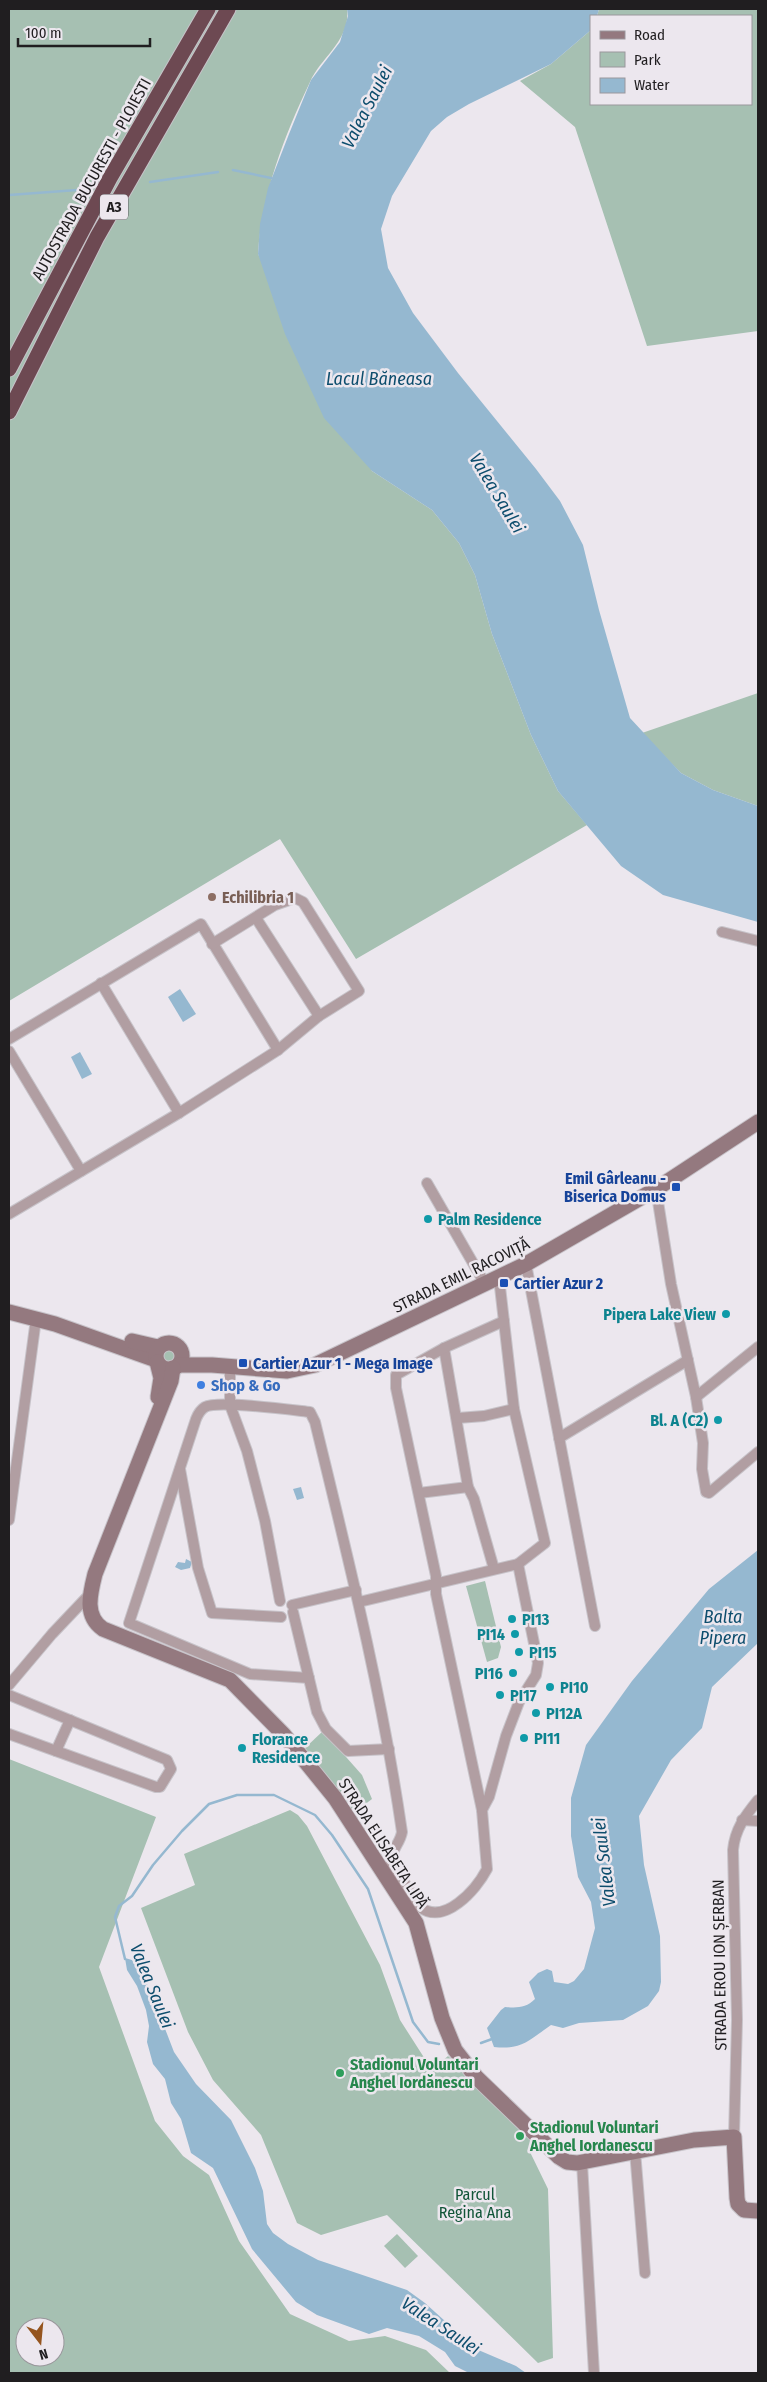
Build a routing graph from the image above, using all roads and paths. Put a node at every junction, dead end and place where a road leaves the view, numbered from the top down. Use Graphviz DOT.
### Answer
graph roads {
  1 [pos="208,9"];
  2 [pos="228,9"];
  3 [pos="9,369"];
  4 [pos="9,412"];
  5 [pos="256,918"];
  6 [pos="722,932"];
  7 [pos="758,941"];
  8 [pos="212,944"];
  9 [pos="101,983"];
  10 [pos="319,1016"];
  11 [pos="9,1039"];
  12 [pos="278,1050"];
  13 [pos="9,1051"];
  14 [pos="180,1112"];
  15 [pos="758,1122"];
  16 [pos="81,1172"];
  17 [pos="426,1183"];
  18 [pos="656,1189"];
  19 [pos="9,1214"];
  20 [pos="526,1264"];
  21 [pos="500,1278"];
  22 [pos="485,1284"];
  23 [pos="9,1312"];
  24 [pos="36,1319"];
  25 [pos="504,1321"];
  26 [pos="758,1347"];
  27 [pos="444,1348"];
  28 [pos="157,1357"];
  29 [pos="688,1360"];
  30 [pos="178,1363"];
  31 [pos="207,1366"];
  32 [pos="230,1367"];
  33 [pos="696,1397"];
  34 [pos="230,1405"];
  35 [pos="514,1409"];
  36 [pos="458,1418"];
  37 [pos="559,1438"];
  38 [pos="758,1452"];
  39 [pos="137,1464"];
  40 [pos="180,1468"];
  41 [pos="468,1487"];
  42 [pos="419,1493"];
  43 [pos="9,1520"];
  44 [pos="518,1564"];
  45 [pos="494,1569"];
  46 [pos="435,1584"];
  47 [pos="356,1590"];
  48 [pos="90,1595"];
  49 [pos="280,1601"];
  50 [pos="359,1602"];
  51 [pos="292,1608"];
  52 [pos="281,1617"];
  53 [pos="595,1626"];
  54 [pos="309,1678"];
  55 [pos="9,1685"];
  56 [pos="9,1695"];
  57 [pos="70,1720"];
  58 [pos="9,1734"];
  59 [pos="389,1749"];
  60 [pos="56,1751"];
  61 [pos="758,1800"];
  62 [pos="482,1810"];
  63 [pos="742,1820"];
  64 [pos="758,1821"];
  65 [pos="734,2136"];
  66 [pos="635,2151"];
  67 [pos="582,2163"];
  68 [pos="758,2211"];
  69 [pos="645,2273"];
  70 [pos="594,2373"];
  1 -- 3 [label="highway, AUTOSTRADA BUCURESTI - PLOIESTI / A3"];
  2 -- 4 [label="highway, AUTOSTRADA BUCURESTI - PLOIESTI / A3"];
  5 -- 8 [label="street"];
  5 -- 10 [label="street"];
  5 -- 10 [label="street"];
  6 -- 7 [label="street"];
  8 -- 9 [label="street"];
  8 -- 12 [label="street"];
  9 -- 11 [label="street"];
  9 -- 14 [label="street"];
  10 -- 12 [label="street"];
  12 -- 14 [label="street"];
  13 -- 16 [label="street"];
  14 -- 16 [label="street"];
  15 -- 18 [label="street, STRADA EMIL RACOVIȚĂ"];
  16 -- 19 [label="street"];
  17 -- 22 [label="street"];
  18 -- 20 [label="street, STRADA EMIL RACOVIȚĂ"];
  18 -- 29 [label="street"];
  20 -- 21 [label="street, STRADA EMIL RACOVIȚĂ"];
  20 -- 37 [label="street"];
  21 -- 22 [label="street, STRADA EMIL RACOVIȚĂ"];
  21 -- 25 [label="street"];
  22 -- 32 [label="street, STRADA EMIL RACOVIȚĂ"];
  23 -- 24 [label="street, STRADA EMIL RACOVIȚĂ"];
  24 -- 28 [label="street, STRADA EMIL RACOVIȚĂ"];
  24 -- 43 [label="street"];
  25 -- 27 [label="street"];
  25 -- 35 [label="street"];
  26 -- 33 [label="street"];
  27 -- 36 [label="street"];
  27 -- 42 [label="street"];
  28 -- 30 [label="street, STRADA EMIL RACOVIȚĂ"];
  28 -- 30 [label="street, STRADA EMIL RACOVIȚĂ"];
  28 -- 39 [label="street, STRADA ELISABETA LIPĂ"];
  29 -- 33 [label="street"];
  29 -- 37 [label="street"];
  30 -- 31 [label="street, STRADA EMIL RACOVIȚĂ"];
  30 -- 39 [label="street, STRADA ELISABETA LIPĂ"];
  31 -- 32 [label="street, STRADA EMIL RACOVIȚĂ"];
  31 -- 39 [label="street"];
  32 -- 34 [label="street"];
  33 -- 38 [label="street"];
  34 -- 40 [label="street"];
  34 -- 47 [label="street"];
  34 -- 49 [label="street"];
  35 -- 36 [label="street"];
  35 -- 44 [label="street"];
  36 -- 41 [label="street"];
  37 -- 53 [label="street"];
  39 -- 48 [label="street, STRADA ELISABETA LIPĂ"];
  40 -- 52 [label="street"];
  40 -- 54 [label="street"];
  41 -- 42 [label="street"];
  41 -- 45 [label="street"];
  42 -- 46 [label="street"];
  44 -- 45 [label="street"];
  44 -- 62 [label="street"];
  45 -- 46 [label="street"];
  46 -- 50 [label="street"];
  46 -- 62 [label="street"];
  47 -- 50 [label="street"];
  47 -- 51 [label="street"];
  48 -- 55 [label="street"];
  48 -- 67 [label="street, STRADA ELISABETA LIPĂ"];
  49 -- 51 [label="street"];
  49 -- 52 [label="street"];
  50 -- 59 [label="street"];
  51 -- 52 [label="street"];
  51 -- 54 [label="street"];
  54 -- 59 [label="street"];
  56 -- 57 [label="street"];
  57 -- 60 [label="street"];
  57 -- 60 [label="street"];
  58 -- 60 [label="street"];
  59 -- 62 [label="street"];
  61 -- 63 [label="street, STRADA EROU ION ȘERBAN"];
  63 -- 64 [label="street"];
  63 -- 65 [label="street, STRADA EROU ION ȘERBAN"];
  65 -- 66 [label="street"];
  65 -- 68 [label="street"];
  66 -- 67 [label="street"];
  66 -- 69 [label="street"];
  67 -- 70 [label="street"];
}
